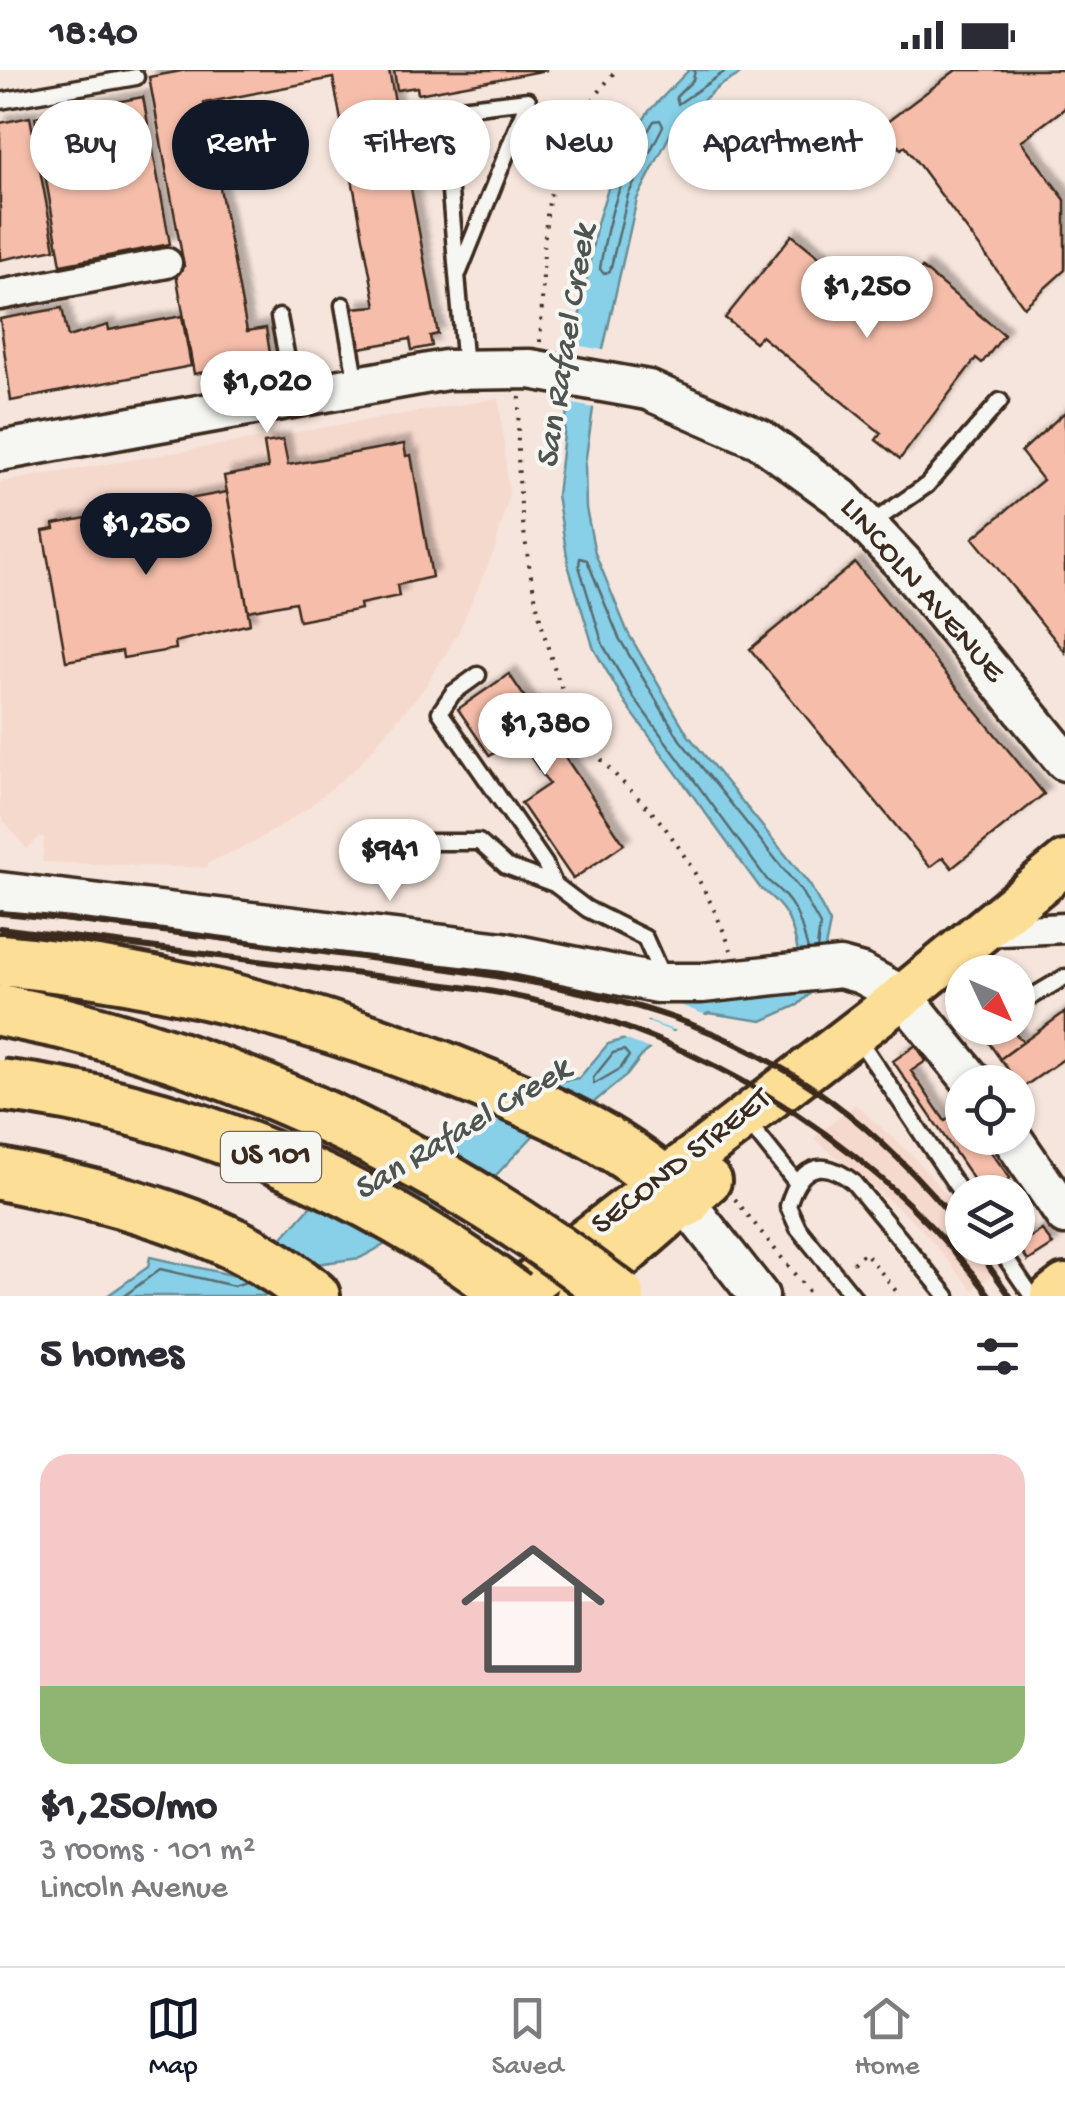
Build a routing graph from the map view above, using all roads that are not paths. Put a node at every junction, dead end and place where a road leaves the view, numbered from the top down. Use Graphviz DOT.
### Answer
graph roads {
  1 [pos="136,77"];
  2 [pos="0,101"];
  3 [pos="167,263"];
  4 [pos="459,272"];
  5 [pos="0,295"];
  6 [pos="343,305"];
  7 [pos="280,318"];
  8 [pos="465,369"];
  9 [pos="357,385"];
  10 [pos="294,396"];
  11 [pos="1000,401"];
  12 [pos="0,451"];
  13 [pos="869,525"];
  14 [pos="478,675"];
  15 [pos="1065,761"];
  16 [pos="387,842"];
  17 [pos="1065,863"];
  18 [pos="554,884"];
  19 [pos="0,892"];
  20 [pos="1065,928"];
  21 [pos="967,954"];
  22 [pos="0,960"];
  23 [pos="1065,977"];
  24 [pos="656,982"];
  25 [pos="1035,995"];
  26 [pos="903,996"];
  27 [pos="0,1010"];
  28 [pos="854,1034"];
  29 [pos="959,1065"];
  30 [pos="0,1085"];
  31 [pos="759,1136"];
  32 [pos="1024,1155"];
  33 [pos="0,1174"];
  34 [pos="949,1175"];
  35 [pos="795,1182"];
  36 [pos="691,1190"];
  37 [pos="1065,1215"];
  38 [pos="1011,1265"];
  39 [pos="1065,1286"];
  40 [pos="310,1292"];
  41 [pos="514,1296"];
  42 [pos="578,1296"];
  43 [pos="620,1296"];
  44 [pos="759,1296"];
  45 [pos="854,1296"];
  46 [pos="947,1296"];
  47 [pos="1032,1296"];
  48 [pos="1052,1296"];
  1 -- 2 [label="lane"];
  3 -- 5 [label="street"];
  4 -- 4 [label="lane"];
  4 -- 8 [label="lane"];
  6 -- 9 [label="lane"];
  7 -- 10 [label="lane"];
  8 -- 9 [label="street, LINCOLN AVENUE"];
  8 -- 13 [label="street, LINCOLN AVENUE"];
  9 -- 10 [label="street, LINCOLN AVENUE"];
  10 -- 12 [label="street, LINCOLN AVENUE"];
  11 -- 13 [label="lane"];
  13 -- 15 [label="street, LINCOLN AVENUE"];
  14 -- 18 [label="lane"];
  16 -- 18 [label="lane"];
  17 -- 21 [label="main road, SECOND STREET"];
  18 -- 24 [label="lane"];
  19 -- 24 [label="street"];
  20 -- 21 [label="street"];
  21 -- 26 [label="main road, SECOND STREET"];
  22 -- 36 [label="highway"];
  23 -- 25 [label="lane"];
  24 -- 26 [label="street"];
  26 -- 28 [label="main road, SECOND STREET"];
  26 -- 29 [label="street"];
  27 -- 43 [label="highway, US 101, bridge"];
  28 -- 31 [label="main road, SECOND STREET"];
  28 -- 34 [label="lane"];
  28 -- 36 [label="main road, SECOND STREET"];
  30 -- 41 [label="highway, US 101, bridge"];
  31 -- 35 [label="lane"];
  31 -- 36 [label="main road, SECOND STREET"];
  32 -- 37 [label="street"];
  33 -- 40 [label="highway"];
  35 -- 45 [label="lane"];
  35 -- 46 [label="lane"];
  36 -- 41 [label="main road, SECOND STREET"];
  36 -- 42 [label="main road, SECOND STREET"];
  36 -- 44 [label="street"];
  38 -- 47 [label="lane"];
  39 -- 48 [label="main road"];
}
